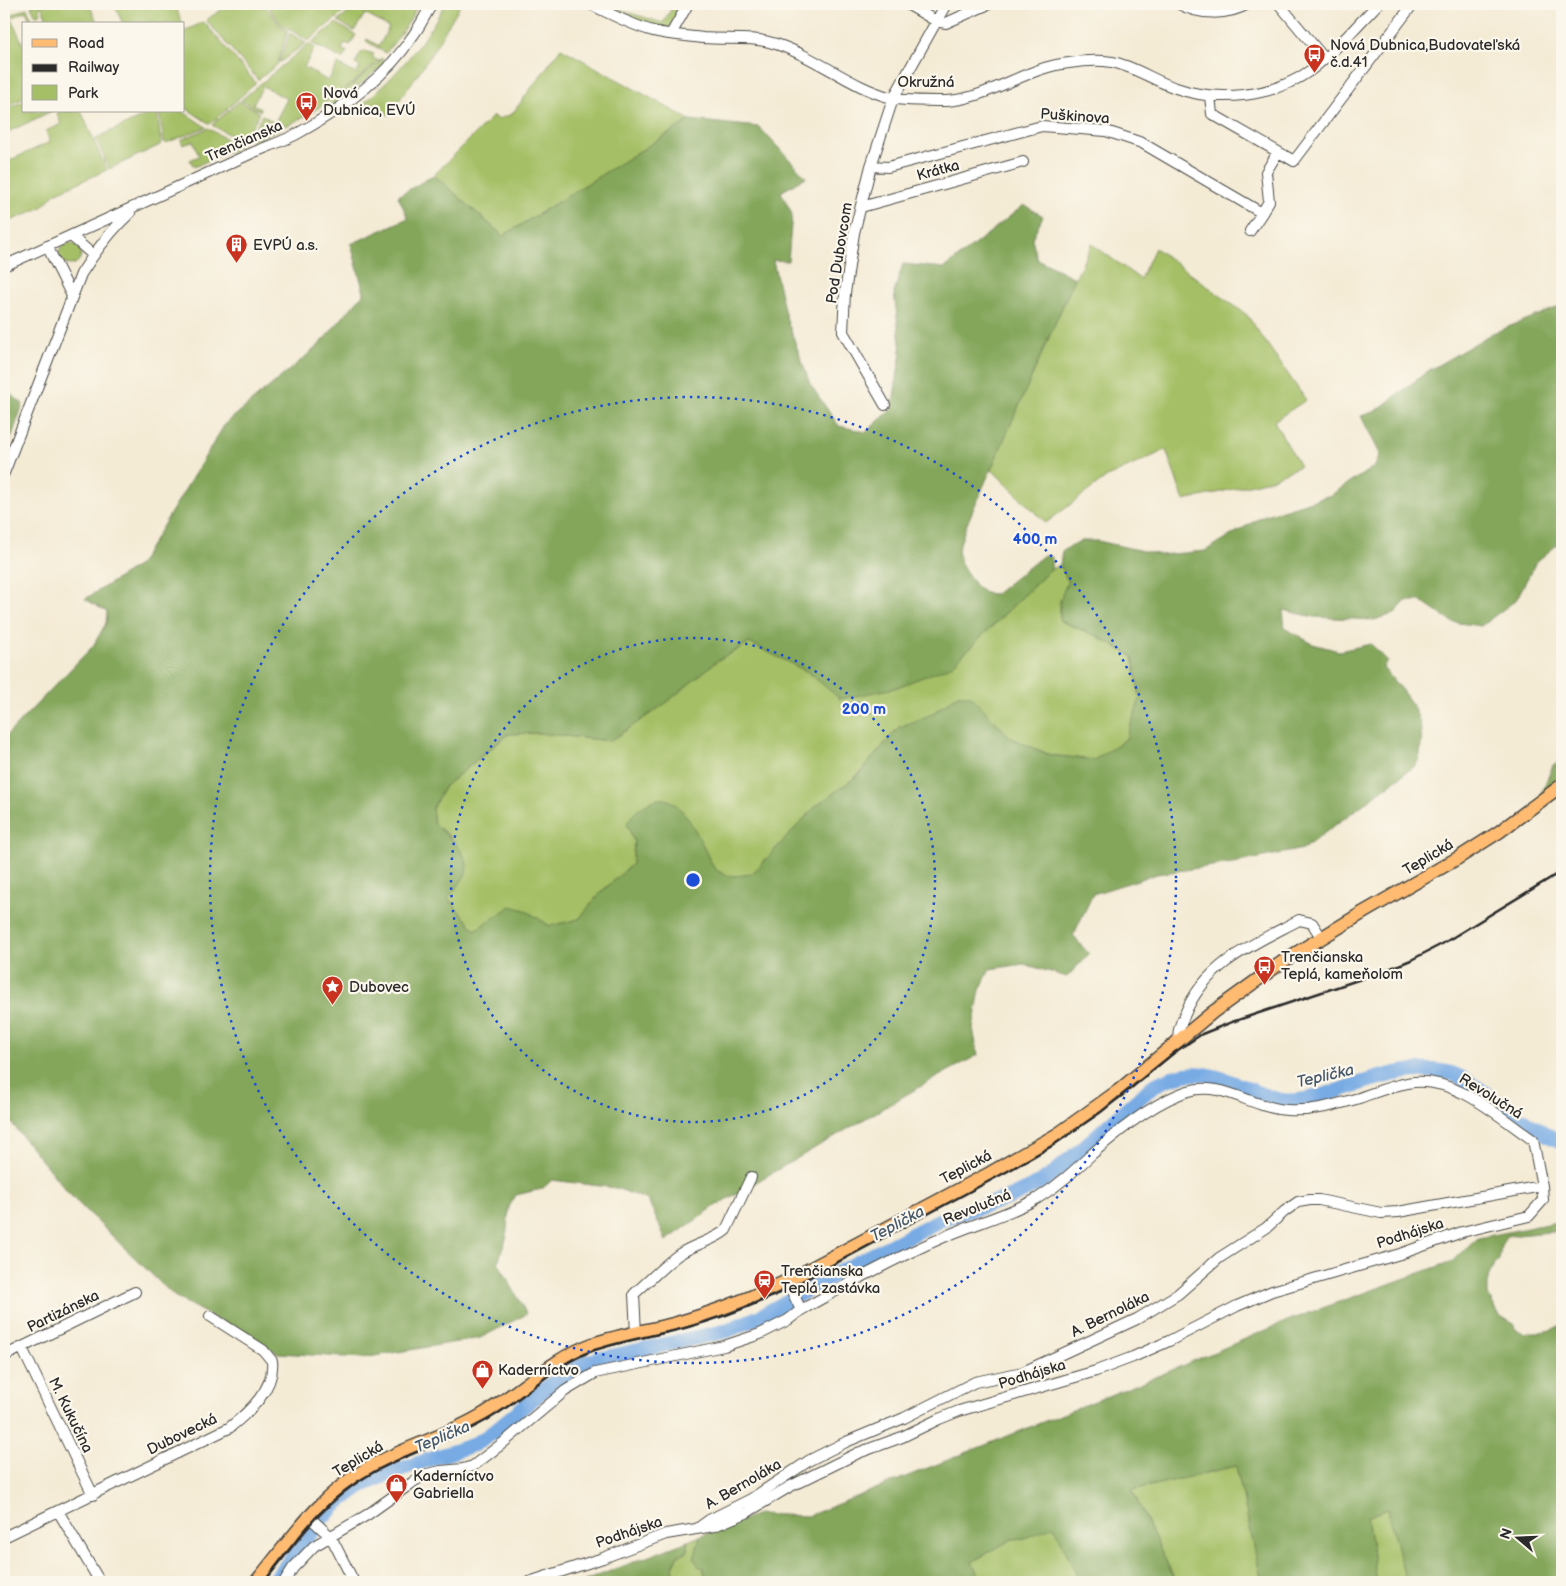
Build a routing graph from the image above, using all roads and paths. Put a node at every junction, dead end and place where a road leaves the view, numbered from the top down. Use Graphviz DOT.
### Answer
graph roads {
  1 [pos="432,4"];
  2 [pos="590,4"];
  3 [pos="688,4"];
  4 [pos="906,4"];
  5 [pos="946,4"];
  6 [pos="989,4"];
  7 [pos="1179,4"];
  8 [pos="1248,4"];
  9 [pos="1279,4"];
  10 [pos="1378,4"];
  11 [pos="1413,4"];
  12 [pos="936,20"];
  13 [pos="671,34"];
  14 [pos="1324,58"];
  15 [pos="1210,96"];
  16 [pos="893,98"];
  17 [pos="1278,152"];
  18 [pos="1023,162"];
  19 [pos="871,166"];
  20 [pos="139,206"];
  21 [pos="861,206"];
  22 [pos="1262,213"];
  23 [pos="1250,231"];
  24 [pos="71,236"];
  25 [pos="48,246"];
  26 [pos="93,255"];
  27 [pos="4,266"];
  28 [pos="72,296"];
  29 [pos="885,405"];
  30 [pos="4,473"];
  31 [pos="1562,785"];
  32 [pos="1322,937"];
  33 [pos="1179,1040"];
  34 [pos="751,1177"];
  35 [pos="1542,1186"];
  36 [pos="1543,1200"];
  37 [pos="789,1286"];
  38 [pos="135,1292"];
  39 [pos="800,1307"];
  40 [pos="210,1316"];
  41 [pos="636,1333"];
  42 [pos="22,1348"];
  43 [pos="4,1356"];
  44 [pos="93,1495"];
  45 [pos="58,1512"];
  46 [pos="311,1519"];
  47 [pos="695,1530"];
  48 [pos="4,1537"];
  49 [pos="331,1537"];
  50 [pos="100,1582"];
  51 [pos="256,1582"];
  52 [pos="284,1582"];
  53 [pos="354,1582"];
  54 [pos="529,1582"];
  1 -- 20 [label="street, Trenčianska"];
  2 -- 13 [label="street, Okružná"];
  3 -- 13 [label="street"];
  4 -- 12 [label="street"];
  5 -- 12 [label="street, Pod Dubovcom"];
  6 -- 12 [label="street"];
  7 -- 8 [label="street"];
  9 -- 14 [label="street"];
  10 -- 14 [label="street, Okružná"];
  11 -- 17 [label="street"];
  12 -- 16 [label="street, Pod Dubovcom"];
  13 -- 16 [label="street, Okružná"];
  14 -- 15 [label="street, Okružná"];
  15 -- 16 [label="street, Okružná"];
  15 -- 17 [label="street"];
  16 -- 19 [label="street, Pod Dubovcom"];
  17 -- 22 [label="street"];
  18 -- 21 [label="street, Krátka"];
  19 -- 21 [label="street, Pod Dubovcom"];
  19 -- 22 [label="street, Puškinova"];
  20 -- 24 [label="street, Trenčianska"];
  20 -- 26 [label="street, Trenčianska"];
  21 -- 29 [label="street, Pod Dubovcom"];
  22 -- 23 [label="street"];
  24 -- 25 [label="street, Trenčianska"];
  24 -- 26 [label="street"];
  25 -- 27 [label="street, Trenčianska"];
  25 -- 28 [label="street"];
  26 -- 28 [label="street, Trenčianska"];
  28 -- 30 [label="street, Trenčianska"];
  31 -- 32 [label="main road, Teplická"];
  32 -- 33 [label="main road, Teplická"];
  32 -- 33 [label="street"];
  33 -- 37 [label="main road, Teplická"];
  34 -- 41 [label="street"];
  35 -- 36 [label="street, Revolučná"];
  35 -- 39 [label="street, Revolučná"];
  35 -- 47 [label="street, A. Bernoláka"];
  36 -- 47 [label="street, Podhájska"];
  37 -- 39 [label="street"];
  37 -- 41 [label="main road, Teplická"];
  38 -- 42 [label="street, Partizánska"];
  39 -- 49 [label="street, Revolučná"];
  40 -- 44 [label="street, Dubovecká"];
  41 -- 46 [label="main road, Teplická"];
  42 -- 43 [label="street, Partizánska"];
  42 -- 44 [label="street, M. Kukučína"];
  44 -- 45 [label="street, Dubovecká"];
  45 -- 48 [label="street, Dubovecká"];
  45 -- 50 [label="street"];
  46 -- 49 [label="street"];
  46 -- 51 [label="main road, Teplická"];
  47 -- 54 [label="street, Podhájska"];
  49 -- 52 [label="street, Revolučná"];
  49 -- 53 [label="street"];
}
